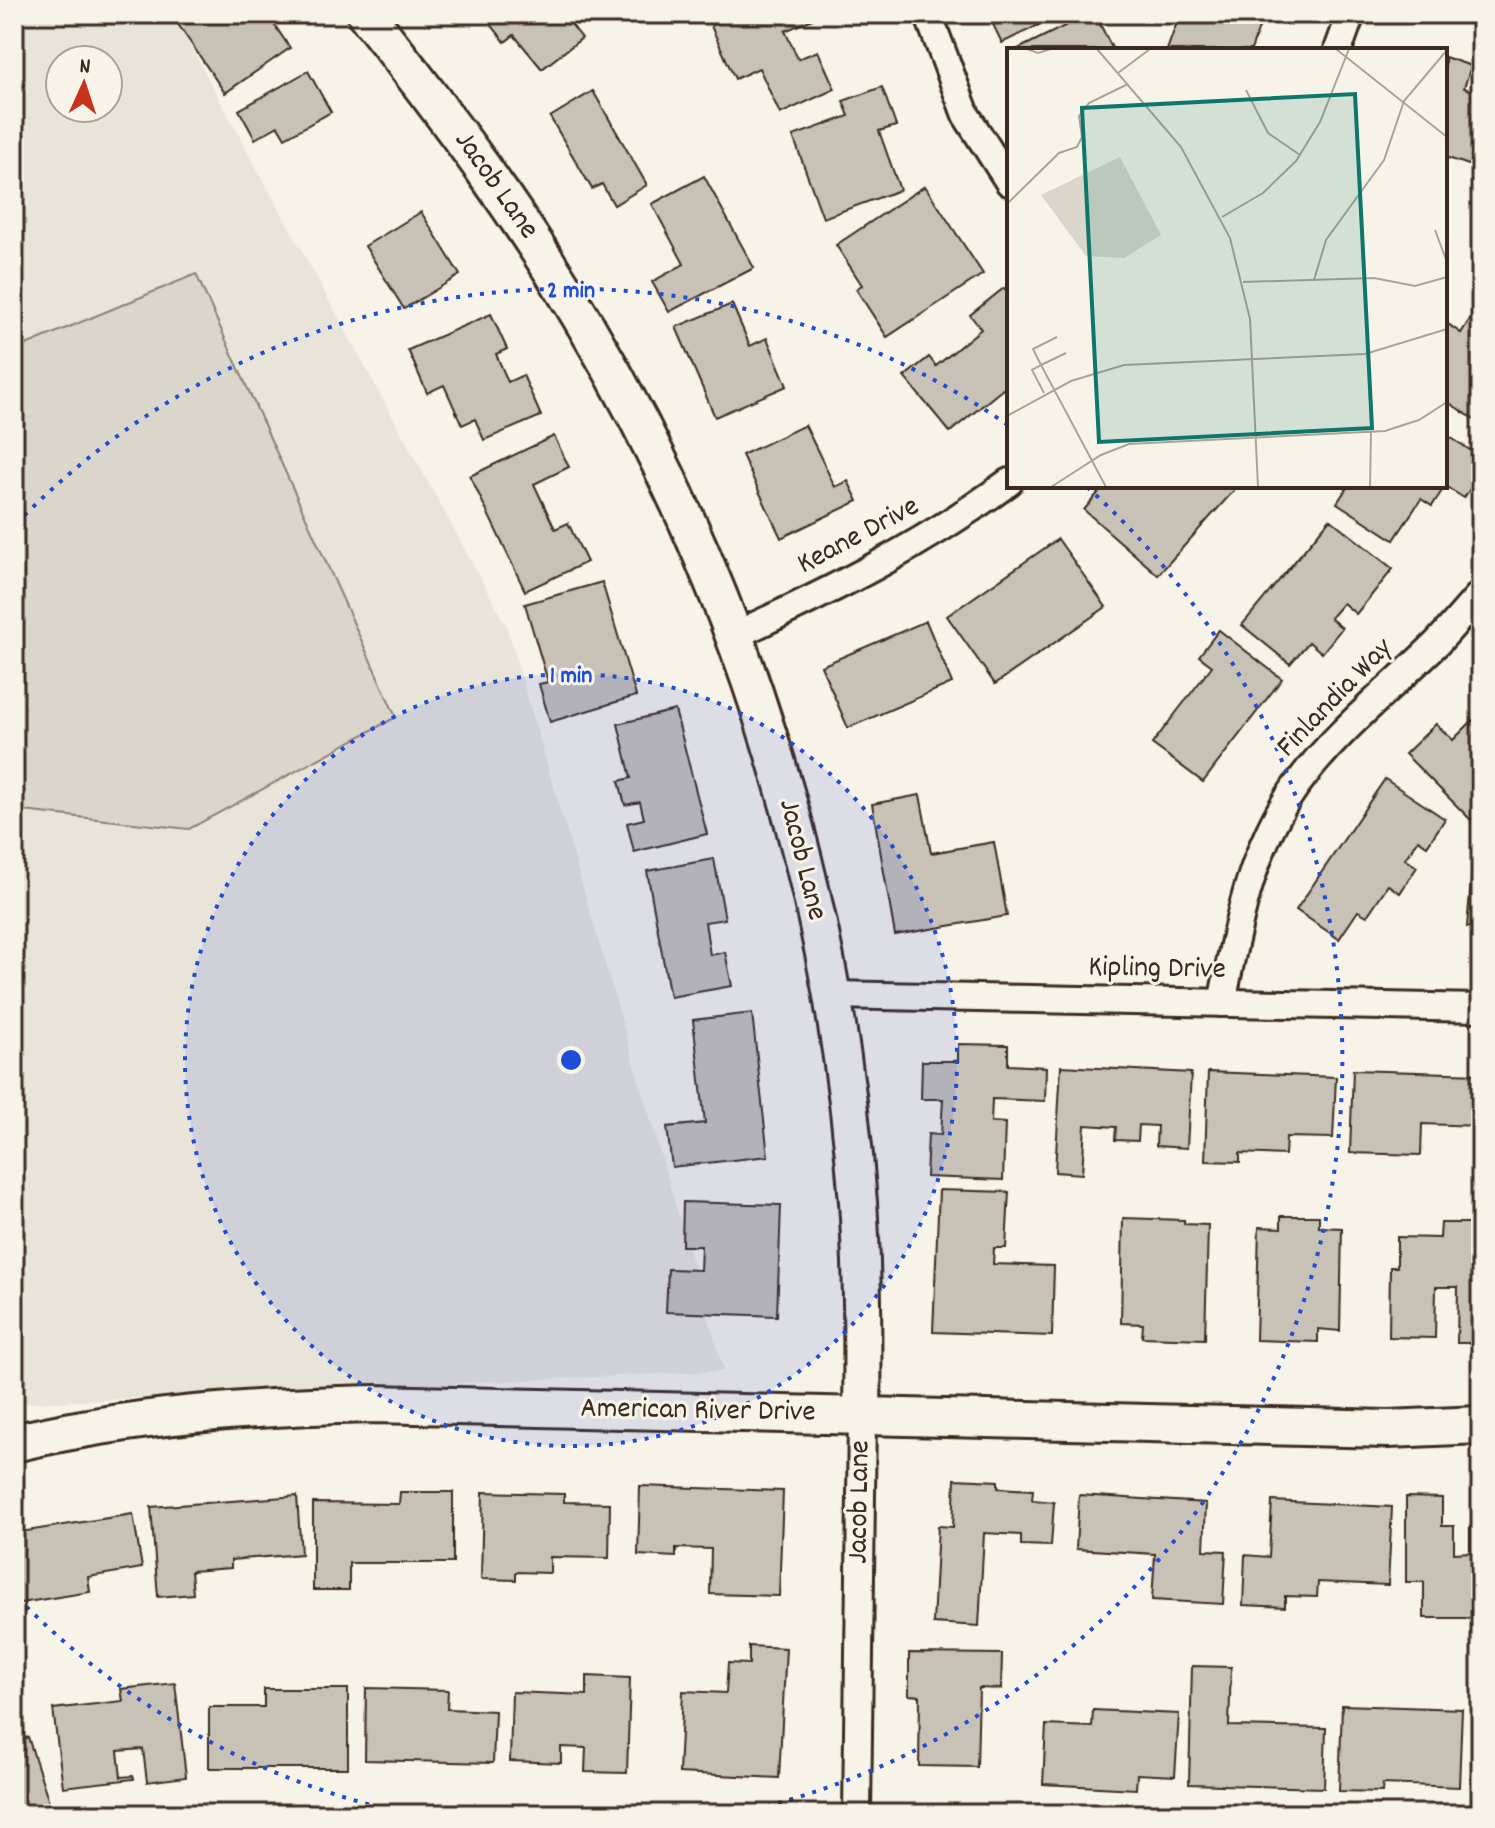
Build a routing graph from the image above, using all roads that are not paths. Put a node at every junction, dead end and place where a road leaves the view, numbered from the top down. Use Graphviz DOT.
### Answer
graph roads {
  1 [pos="366,14"];
  2 [pos="928,14"];
  3 [pos="1351,14"];
  4 [pos="1339,48"];
  5 [pos="1007,179"];
  6 [pos="1007,483"];
  7 [pos="1481,593"];
  8 [pos="733,636"];
  9 [pos="832,995"];
  10 [pos="1222,1003"];
  11 [pos="1481,1008"];
  12 [pos="862,1416"];
  13 [pos="1481,1425"];
  14 [pos="14,1443"];
  15 [pos="857,1814"];
  1 -- 8 [label="street, Jacob Lane"];
  2 -- 5 [label="street"];
  3 -- 4 [label="street"];
  6 -- 8 [label="street, Keane Drive"];
  7 -- 10 [label="street, Finlandia Way"];
  8 -- 9 [label="street, Jacob Lane"];
  9 -- 10 [label="street, Kipling Drive"];
  9 -- 12 [label="street, Jacob Lane"];
  10 -- 11 [label="street, Kipling Drive"];
  12 -- 13 [label="street, American River Drive"];
  12 -- 14 [label="street, American River Drive"];
  12 -- 15 [label="street, Jacob Lane"];
}
